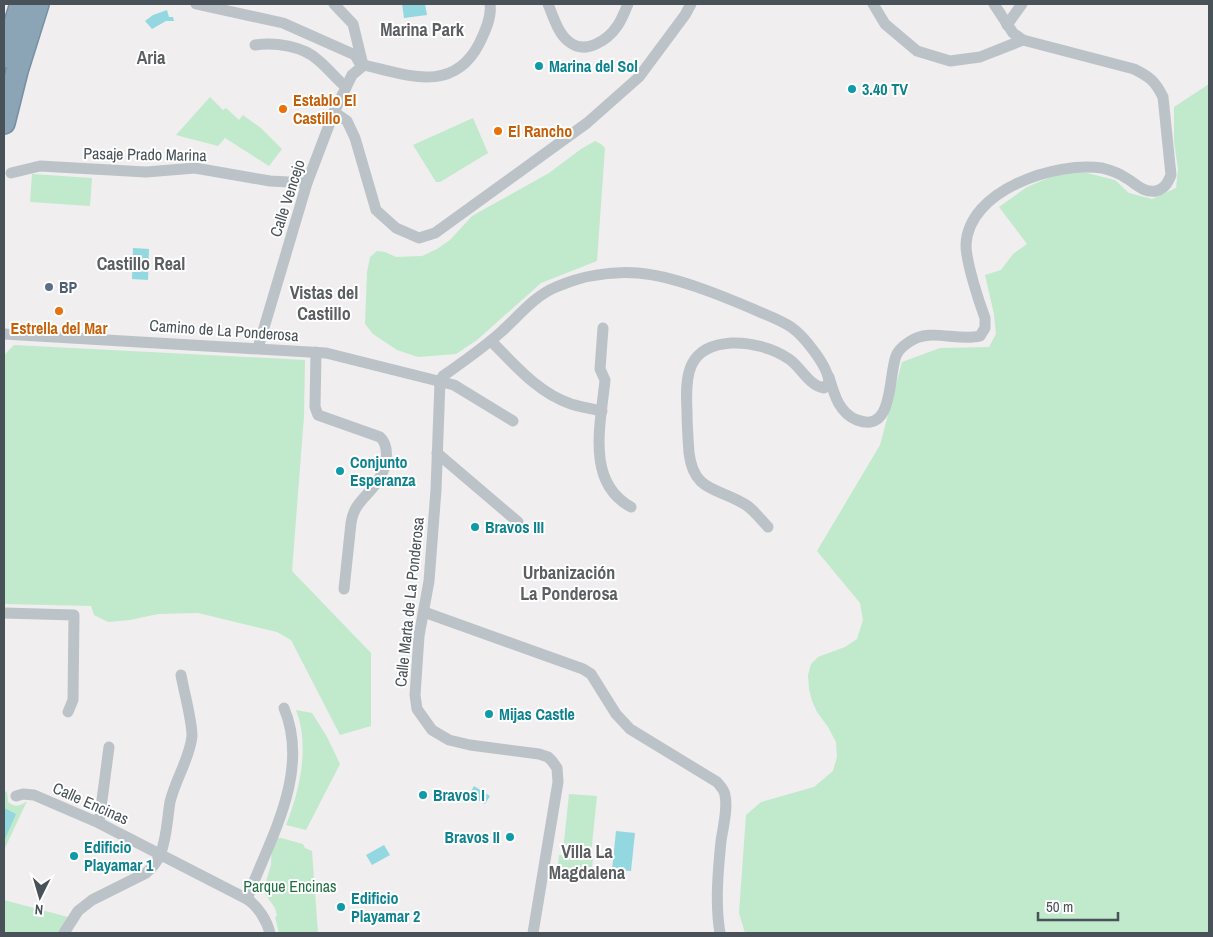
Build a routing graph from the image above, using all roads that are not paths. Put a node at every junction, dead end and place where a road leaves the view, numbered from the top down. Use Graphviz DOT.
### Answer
graph roads {
  1 [pos="21,4"];
  2 [pos="38,4"];
  3 [pos="196,4"];
  4 [pos="334,4"];
  5 [pos="490,4"];
  6 [pos="548,4"];
  7 [pos="628,4"];
  8 [pos="691,4"];
  9 [pos="873,4"];
  10 [pos="994,4"];
  11 [pos="1022,4"];
  12 [pos="1007,25"];
  13 [pos="1023,40"];
  14 [pos="255,45"];
  15 [pos="4,57"];
  16 [pos="364,65"];
  17 [pos="346,87"];
  18 [pos="334,112"];
  19 [pos="4,122"];
  20 [pos="11,174"];
  21 [pos="307,183"];
  22 [pos="604,328"];
  23 [pos="4,334"];
  24 [pos="491,341"];
  25 [pos="258,348"];
  26 [pos="316,352"];
  27 [pos="829,378"];
  28 [pos="440,381"];
  29 [pos="602,411"];
  30 [pos="513,421"];
  31 [pos="437,453"];
  32 [pos="631,507"];
  33 [pos="518,522"];
  34 [pos="768,527"];
  35 [pos="344,589"];
  36 [pos="424,612"];
  37 [pos="4,613"];
  38 [pos="181,675"];
  39 [pos="284,708"];
  40 [pos="68,712"];
  41 [pos="109,747"];
  42 [pos="16,796"];
  43 [pos="99,823"];
  44 [pos="160,854"];
  45 [pos="247,899"];
  46 [pos="266,931"];
  47 [pos="64,933"];
  48 [pos="533,933"];
  49 [pos="720,933"];
  1 -- 15 [label="highway"];
  2 -- 19 [label="highway"];
  3 -- 16 [label="street"];
  4 -- 16 [label="street"];
  5 -- 16 [label="street"];
  6 -- 7 [label="street"];
  8 -- 18 [label="street"];
  9 -- 13 [label="street"];
  10 -- 12 [label="street"];
  11 -- 12 [label="street"];
  12 -- 13 [label="street"];
  13 -- 27 [label="street"];
  14 -- 17 [label="street"];
  16 -- 17 [label="street, Calle Vencejo"];
  17 -- 18 [label="street, Calle Vencejo"];
  18 -- 21 [label="street, Calle Vencejo"];
  20 -- 21 [label="street, Pasaje Prado Marina"];
  21 -- 25 [label="street, Calle Vencejo"];
  22 -- 29 [label="street"];
  23 -- 25 [label="street, Camino de La Ponderosa"];
  24 -- 27 [label="street"];
  24 -- 28 [label="street"];
  24 -- 29 [label="street"];
  25 -- 26 [label="street, Camino de La Ponderosa"];
  26 -- 28 [label="street, Camino de La Ponderosa"];
  26 -- 35 [label="street"];
  27 -- 34 [label="street"];
  28 -- 30 [label="street, Camino de La Ponderosa"];
  28 -- 31 [label="street, Calle Marta de La Ponderosa"];
  29 -- 32 [label="street"];
  31 -- 33 [label="street"];
  31 -- 36 [label="street, Calle Marta de La Ponderosa"];
  36 -- 48 [label="street, Calle Marta de La Ponderosa"];
  36 -- 49 [label="street"];
  37 -- 40 [label="street"];
  38 -- 44 [label="street"];
  39 -- 45 [label="street"];
  41 -- 43 [label="street"];
  42 -- 43 [label="street, Calle Encinas"];
  43 -- 44 [label="street, Calle Encinas"];
  44 -- 45 [label="street, Calle Encinas"];
  44 -- 47 [label="street"];
  45 -- 46 [label="street, Calle Encinas"];
}
